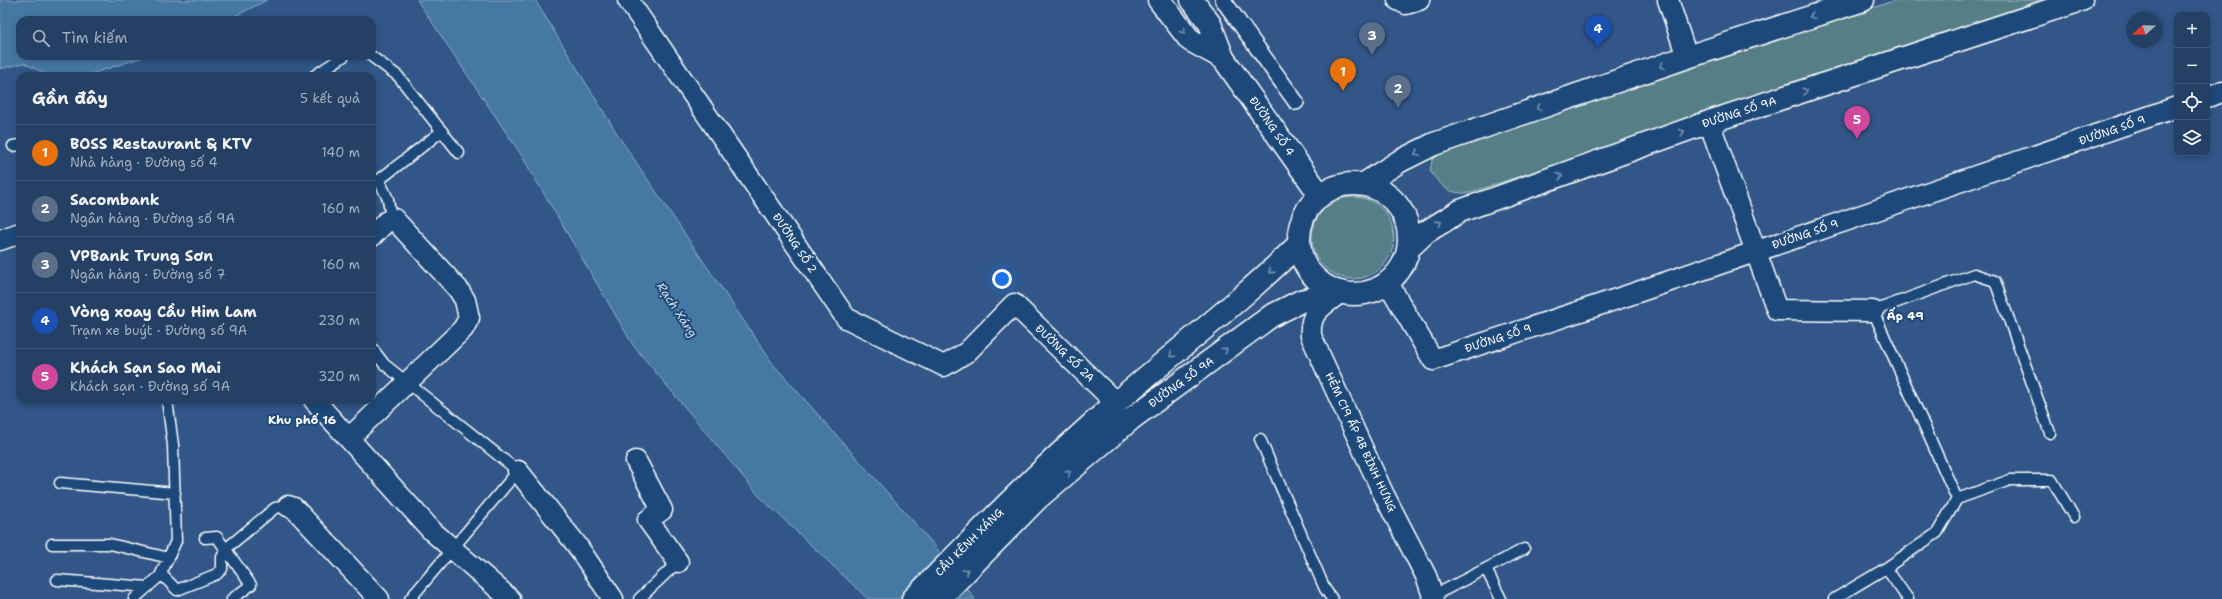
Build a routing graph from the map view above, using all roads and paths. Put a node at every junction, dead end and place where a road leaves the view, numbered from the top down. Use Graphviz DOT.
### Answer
graph roads {
  1 [pos="628,0"];
  2 [pos="1160,0"];
  3 [pos="1192,0"];
  4 [pos="1223,0"];
  5 [pos="1398,0"];
  6 [pos="1419,0"];
  7 [pos="1668,0"];
  8 [pos="1863,0"];
  9 [pos="2081,0"];
  10 [pos="1687,57"];
  11 [pos="1223,58"];
  12 [pos="338,60"];
  13 [pos="376,60"];
  14 [pos="320,72"];
  15 [pos="2222,92"];
  16 [pos="2210,96"];
  17 [pos="1296,102"];
  18 [pos="2174,108"];
  19 [pos="1709,122"];
  20 [pos="442,132"];
  21 [pos="459,153"];
  22 [pos="1364,184"];
  23 [pos="1320,195"];
  24 [pos="391,219"];
  25 [pos="376,232"];
  26 [pos="1299,244"];
  27 [pos="1409,248"];
  28 [pos="1755,251"];
  29 [pos="1388,283"];
  30 [pos="1341,292"];
  31 [pos="1014,304"];
  32 [pos="1873,311"];
  33 [pos="376,353"];
  34 [pos="406,381"];
  35 [pos="1116,403"];
  36 [pos="168,404"];
  37 [pos="318,404"];
  38 [pos="2050,433"];
  39 [pos="349,438"];
  40 [pos="1260,439"];
  41 [pos="636,461"];
  42 [pos="518,472"];
  43 [pos="60,483"];
  44 [pos="1032,492"];
  45 [pos="175,493"];
  46 [pos="1957,499"];
  47 [pos="288,506"];
  48 [pos="2074,517"];
  49 [pos="205,538"];
  50 [pos="52,544"];
  51 [pos="453,548"];
  52 [pos="1524,549"];
  53 [pos="226,551"];
  54 [pos="169,558"];
  55 [pos="678,562"];
  56 [pos="1886,568"];
  57 [pos="1486,569"];
  58 [pos="161,574"];
  59 [pos="57,580"];
  60 [pos="148,587"];
  61 [pos="1433,597"];
  62 [pos="134,599"];
  63 [pos="232,599"];
  64 [pos="379,599"];
  65 [pos="410,599"];
  66 [pos="510,599"];
  67 [pos="613,599"];
  68 [pos="640,599"];
  69 [pos="913,599"];
  70 [pos="939,599"];
  71 [pos="1332,599"];
  72 [pos="1501,599"];
  73 [pos="1834,599"];
  74 [pos="1908,599"];
  1 -- 31 [label="street, ĐƯỜNG SỐ 2"];
  2 -- 11 [label="main road, ĐƯỜNG SỐ 4, one-way"];
  3 -- 11 [label="main road, ĐƯỜNG SỐ 4"];
  4 -- 17 [label="street"];
  5 -- 6 [label="street"];
  7 -- 10 [label="street"];
  8 -- 10 [label="main road, one-way"];
  19 -- 9 [label="main road, ĐƯỜNG SỐ 9A, one-way"];
  10 -- 22 [label="main road, one-way"];
  11 -- 23 [label="main road, ĐƯỜNG SỐ 4"];
  12 -- 14 [label="lane"];
  13 -- 20 [label="lane"];
  15 -- 16 [label="street"];
  18 -- 28 [label="street, ĐƯỜNG SỐ 9"];
  27 -- 19 [label="main road, ĐƯỜNG SỐ 9A, one-way"];
  19 -- 28 [label="street"];
  20 -- 21 [label="lane"];
  20 -- 24 [label="lane"];
  22 -- 23 [label="main road"];
  22 -- 27 [label="main road"];
  23 -- 26 [label="main road"];
  24 -- 25 [label="street"];
  24 -- 34 [label="street"];
  26 -- 30 [label="main road"];
  26 -- 35 [label="main road, one-way"];
  27 -- 29 [label="main road"];
  28 -- 29 [label="street, ĐƯỜNG SỐ 9"];
  28 -- 32 [label="street"];
  29 -- 30 [label="main road"];
  44 -- 30 [label="main road, ĐƯỜNG SỐ 9A, one-way"];
  30 -- 61 [label="street, HẺM C19 ẤP 4B BÌNH HƯNG"];
  31 -- 35 [label="street, ĐƯỜNG SỐ 2A"];
  32 -- 38 [label="lane"];
  32 -- 46 [label="lane"];
  33 -- 34 [label="lane"];
  34 -- 39 [label="street"];
  34 -- 42 [label="lane"];
  35 -- 44 [label="main road"];
  36 -- 45 [label="lane"];
  37 -- 39 [label="street"];
  39 -- 51 [label="street"];
  40 -- 71 [label="lane"];
  41 -- 55 [label="street"];
  42 -- 51 [label="lane"];
  42 -- 67 [label="street"];
  43 -- 45 [label="lane"];
  44 -- 69 [label="main road, CẦU KÊNH XÁNG"];
  70 -- 44 [label="main road, CẦU KÊNH XÁNG, one-way"];
  45 -- 54 [label="lane"];
  46 -- 48 [label="lane"];
  46 -- 56 [label="lane"];
  47 -- 53 [label="lane"];
  47 -- 64 [label="street"];
  49 -- 53 [label="lane"];
  50 -- 54 [label="lane"];
  51 -- 65 [label="lane"];
  51 -- 66 [label="street"];
  52 -- 57 [label="lane"];
  53 -- 58 [label="lane"];
  53 -- 63 [label="lane"];
  54 -- 58 [label="lane"];
  55 -- 68 [label="lane"];
  56 -- 73 [label="lane"];
  56 -- 74 [label="lane"];
  57 -- 61 [label="lane"];
  57 -- 72 [label="lane"];
  58 -- 60 [label="lane"];
  59 -- 60 [label="lane"];
  60 -- 62 [label="lane"];
}
